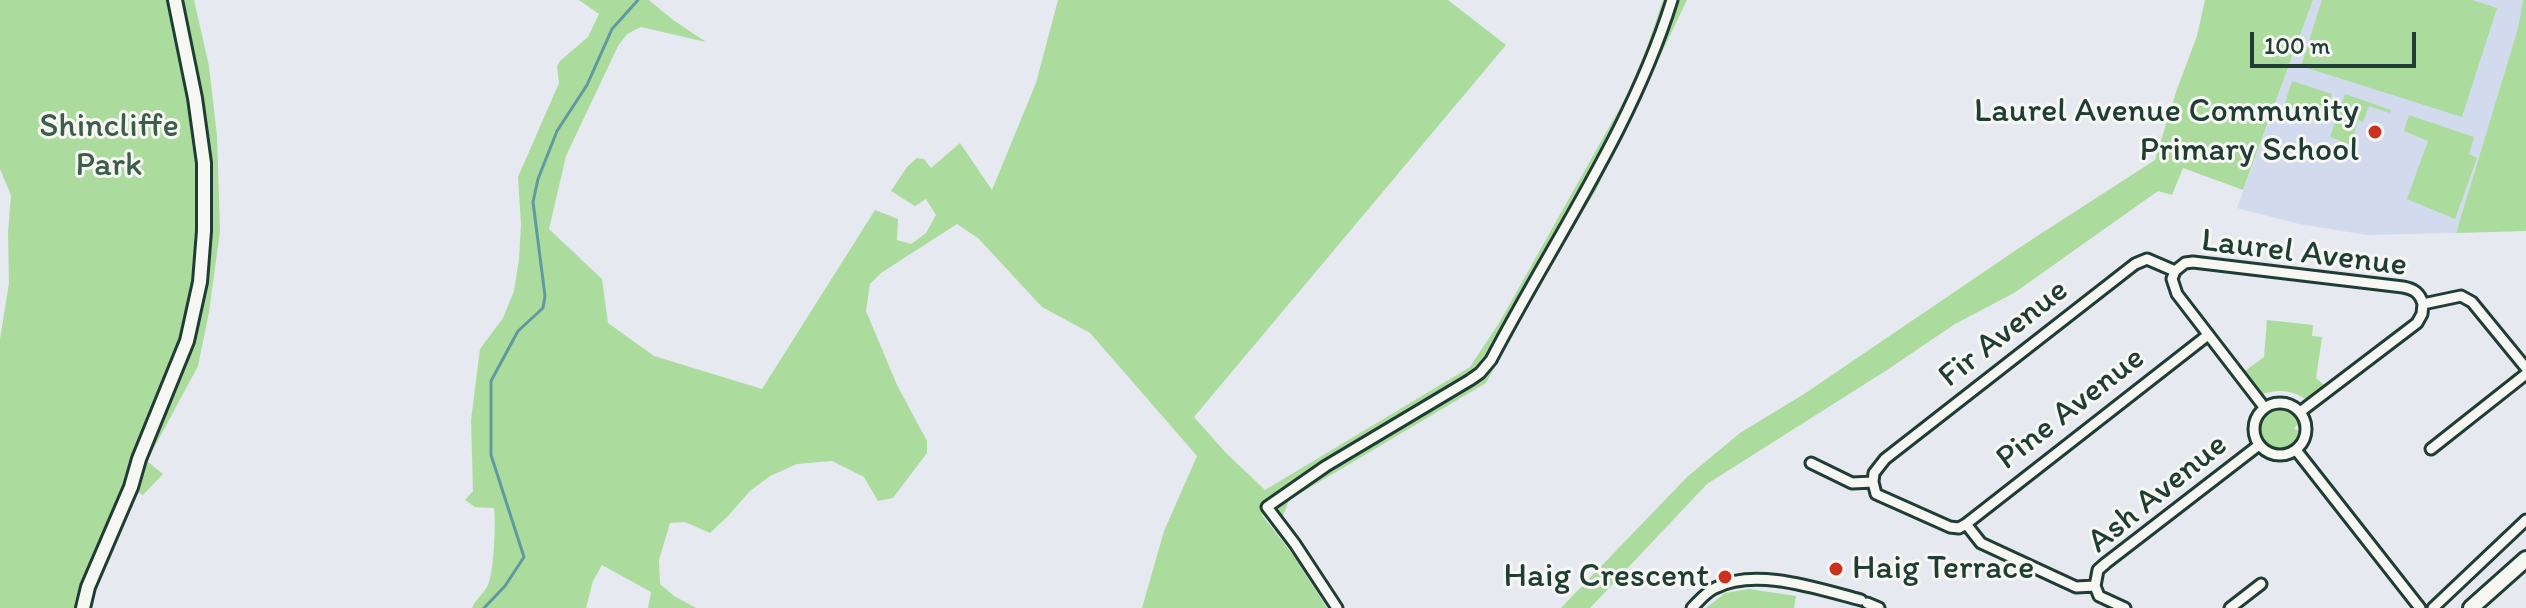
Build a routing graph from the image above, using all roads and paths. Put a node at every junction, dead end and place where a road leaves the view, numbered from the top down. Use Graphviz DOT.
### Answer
graph roads {
  1 [pos="175,0"];
  2 [pos="1672,0"];
  3 [pos="2178,269"];
  4 [pos="2423,304"];
  5 [pos="2208,335"];
  6 [pos="2526,368"];
  7 [pos="2526,374"];
  8 [pos="2264,407"];
  9 [pos="2300,412"];
  10 [pos="2259,445"];
  11 [pos="2431,449"];
  12 [pos="2296,450"];
  13 [pos="1811,463"];
  14 [pos="1873,482"];
  15 [pos="2526,520"];
  16 [pos="1966,524"];
  17 [pos="2526,559"];
  18 [pos="2261,584"];
  19 [pos="2095,586"];
  20 [pos="83,608"];
  21 [pos="1337,608"];
  22 [pos="1692,608"];
  23 [pos="1879,608"];
  24 [pos="2125,608"];
  25 [pos="2230,608"];
  26 [pos="2420,608"];
  27 [pos="2433,608"];
  28 [pos="2471,608"];
  1 -- 20 [label="main road"];
  2 -- 21 [label="street"];
  3 -- 4 [label="street, Laurel Avenue"];
  3 -- 5 [label="street"];
  3 -- 14 [label="street, Fir Avenue"];
  4 -- 6 [label="street, Laurel Avenue"];
  4 -- 9 [label="street"];
  5 -- 8 [label="street"];
  5 -- 16 [label="street, Pine Avenue"];
  7 -- 11 [label="street"];
  8 -- 9 [label="street"];
  8 -- 10 [label="street, Ash Avenue"];
  9 -- 12 [label="street"];
  10 -- 12 [label="street, Ash Avenue"];
  10 -- 19 [label="street, Ash Avenue"];
  12 -- 26 [label="street"];
  13 -- 14 [label="street"];
  14 -- 16 [label="street"];
  15 -- 27 [label="street"];
  16 -- 19 [label="street"];
  17 -- 28 [label="main road"];
  18 -- 25 [label="street"];
  19 -- 24 [label="street"];
  22 -- 23 [label="street"];
}
